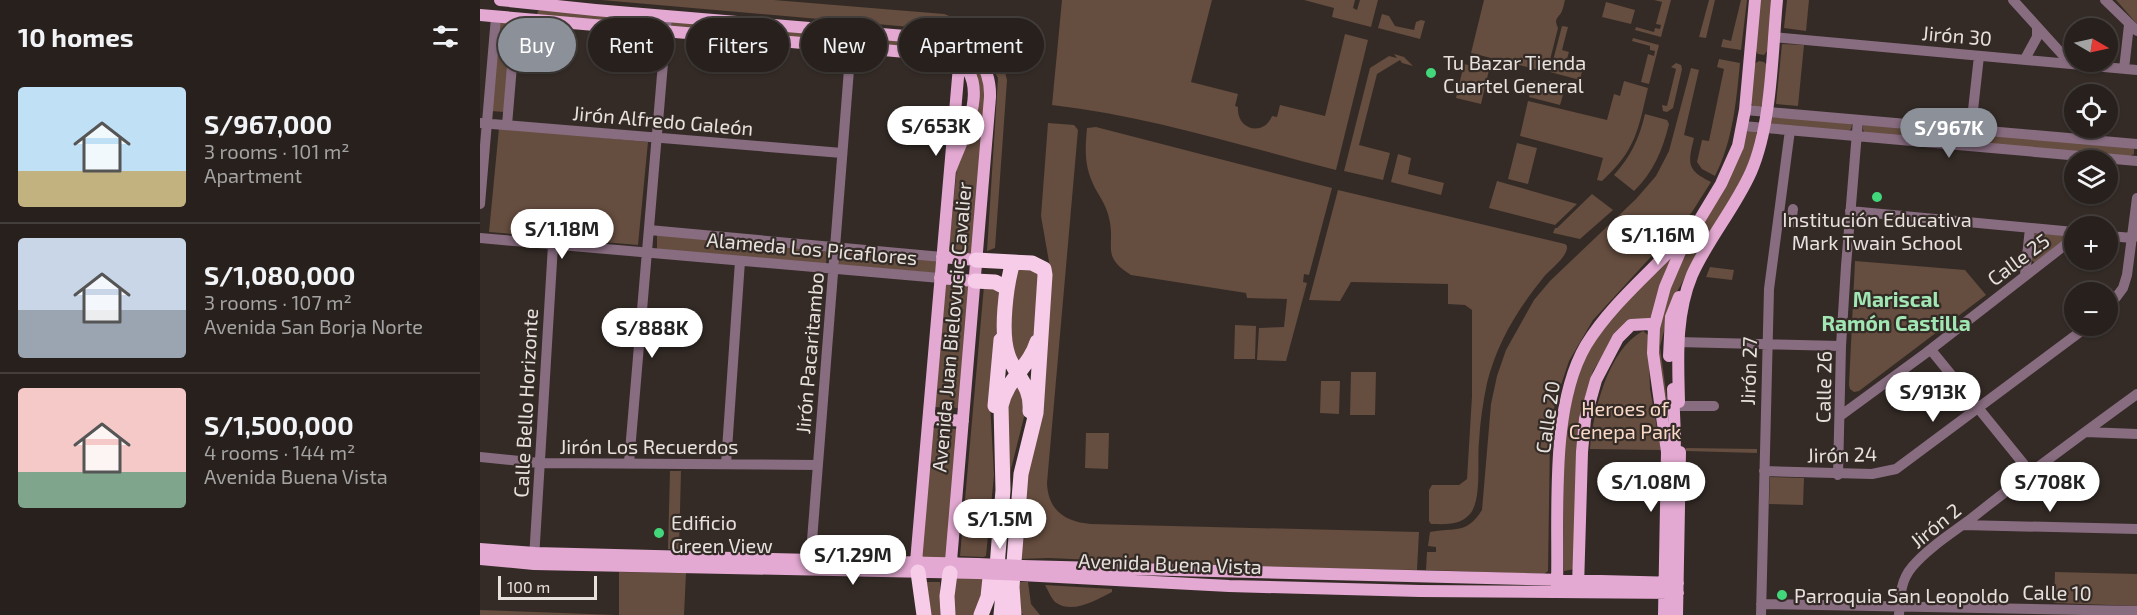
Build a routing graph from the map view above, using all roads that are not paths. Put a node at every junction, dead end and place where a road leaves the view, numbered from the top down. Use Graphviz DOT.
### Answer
graph roads {
  1 [pos="499,0"];
  2 [pos="1755,0"];
  3 [pos="1777,0"];
  4 [pos="2013,0"];
  5 [pos="2105,0"];
  6 [pos="518,1"];
  7 [pos="596,10"];
  8 [pos="480,15"];
  9 [pos="667,16"];
  10 [pos="496,17"];
  11 [pos="516,18"];
  12 [pos="535,18"];
  13 [pos="801,27"];
  14 [pos="2037,27"];
  15 [pos="2133,28"];
  16 [pos="674,32"];
  17 [pos="887,34"];
  18 [pos="1773,37"];
  19 [pos="801,43"];
  20 [pos="1979,56"];
  21 [pos="2064,56"];
  22 [pos="1750,57"];
  23 [pos="1771,59"];
  24 [pos="2025,59"];
  25 [pos="2064,63"];
  26 [pos="2118,68"];
  27 [pos="2124,69"];
  28 [pos="2137,70"];
  29 [pos="511,72"];
  30 [pos="663,72"];
  31 [pos="849,72"];
  32 [pos="958,72"];
  33 [pos="969,72"];
  34 [pos="1745,110"];
  35 [pos="1766,112"];
  36 [pos="1858,120"];
  37 [pos="484,124"];
  38 [pos="507,125"];
  39 [pos="1743,126"];
  40 [pos="1766,128"];
  41 [pos="1790,130"];
  42 [pos="1971,130"];
  43 [pos="1857,136"];
  44 [pos="657,138"];
  45 [pos="2137,144"];
  46 [pos="1970,146"];
  47 [pos="843,153"];
  48 [pos="2137,161"];
  49 [pos="950,171"];
  50 [pos="2137,198"];
  51 [pos="480,204"];
  52 [pos="1793,209"];
  53 [pos="1850,211"];
  54 [pos="1698,219"];
  55 [pos="1778,222"];
  56 [pos="2030,228"];
  57 [pos="649,230"];
  58 [pos="2064,231"];
  59 [pos="2118,237"];
  60 [pos="480,238"];
  61 [pos="2133,238"];
  62 [pos="553,245"];
  63 [pos="2064,246"];
  64 [pos="835,247"];
  65 [pos="647,253"];
  66 [pos="942,257"];
  67 [pos="976,260"];
  68 [pos="740,261"];
  69 [pos="1013,262"];
  70 [pos="833,269"];
  71 [pos="2025,275"];
  72 [pos="1692,276"];
  73 [pos="940,278"];
  74 [pos="975,281"];
  75 [pos="1007,295"];
  76 [pos="2118,295"];
  77 [pos="1045,298"];
  78 [pos="1654,328"];
  79 [pos="2074,336"];
  80 [pos="1677,342"];
  81 [pos="1587,345"];
  82 [pos="1767,345"];
  83 [pos="1841,346"];
  84 [pos="1931,350"];
  85 [pos="1608,356"];
  86 [pos="1018,373"];
  87 [pos="1841,390"];
  88 [pos="2137,394"];
  89 [pos="1860,400"];
  90 [pos="1679,406"];
  91 [pos="1714,406"];
  92 [pos="1977,408"];
  93 [pos="2111,413"];
  94 [pos="1840,416"];
  95 [pos="929,418"];
  96 [pos="963,421"];
  97 [pos="2086,432"];
  98 [pos="2120,433"];
  99 [pos="2137,434"];
  100 [pos="480,457"];
  101 [pos="539,463"];
  102 [pos="629,463"];
  103 [pos="726,464"];
  104 [pos="818,465"];
  105 [pos="1764,471"];
  106 [pos="2031,473"];
  107 [pos="1838,475"];
  108 [pos="1995,499"];
  109 [pos="1962,525"];
  110 [pos="1999,527"];
  111 [pos="2137,529"];
  112 [pos="480,549"];
  113 [pos="480,559"];
  114 [pos="534,559"];
  115 [pos="810,565"];
  116 [pos="917,567"];
  117 [pos="950,568"];
  118 [pos="1021,570"];
  119 [pos="1188,570"];
  120 [pos="1187,584"];
  121 [pos="1557,587"];
  122 [pos="1578,587"];
  123 [pos="1665,588"];
  124 [pos="1678,588"];
  125 [pos="1761,609"];
  126 [pos="1899,611"];
  127 [pos="2137,611"];
  128 [pos="924,615"];
  129 [pos="948,615"];
  130 [pos="981,615"];
  131 [pos="992,615"];
  132 [pos="1001,615"];
  133 [pos="1014,615"];
  134 [pos="1664,615"];
  135 [pos="1670,615"];
  136 [pos="1677,615"];
  1 -- 6 [label="main road"];
  1 -- 10 [label="main road"];
  2 -- 22 [label="main road"];
  3 -- 18 [label="main road"];
  4 -- 14 [label="street"];
  5 -- 15 [label="street"];
  6 -- 7 [label="main road"];
  6 -- 11 [label="main road"];
  7 -- 9 [label="main road, Avenida Juan Bielovucic Cavalier"];
  7 -- 12 [label="main road"];
  8 -- 10 [label="main road"];
  9 -- 13 [label="main road, Avenida Juan Bielovucic Cavalier"];
  10 -- 11 [label="main road"];
  10 -- 37 [label="street"];
  14 -- 21 [label="street"];
  14 -- 24 [label="street"];
  15 -- 27 [label="street"];
  16 -- 19 [label="main road"];
  17 -- 67 [label="main road, Avenida Juan Bielovucic Cavalier"];
  18 -- 20 [label="street, Jirón 30"];
  18 -- 23 [label="main road"];
  20 -- 24 [label="street, Jirón 30"];
  20 -- 42 [label="street"];
  22 -- 23 [label="main road"];
  22 -- 34 [label="main road"];
  23 -- 35 [label="main road"];
  24 -- 25 [label="street, Jirón 30"];
  26 -- 27 [label="street, Jirón 30"];
  27 -- 28 [label="street, Jirón 30"];
  29 -- 38 [label="street"];
  30 -- 44 [label="street"];
  31 -- 47 [label="street, Jirón Pacaritambo"];
  32 -- 49 [label="main road, Avenida Juan Bielovucic Cavalier"];
  33 -- 49 [label="main road, Avenida Juan Bielovucic Cavalier"];
  34 -- 35 [label="street"];
  34 -- 39 [label="main road"];
  35 -- 36 [label="street"];
  35 -- 40 [label="main road"];
  36 -- 42 [label="street"];
  36 -- 43 [label="street, Calle 26"];
  37 -- 38 [label="street, Jirón Alfredo Galeón"];
  37 -- 51 [label="street"];
  38 -- 44 [label="street, Jirón Alfredo Galeón"];
  39 -- 40 [label="street"];
  39 -- 54 [label="main road"];
  40 -- 41 [label="street"];
  40 -- 72 [label="main road"];
  41 -- 43 [label="street"];
  41 -- 55 [label="street, Jirón 27"];
  42 -- 45 [label="street"];
  42 -- 46 [label="street"];
  43 -- 46 [label="street"];
  43 -- 53 [label="street, Calle 26"];
  44 -- 47 [label="street, Jirón Alfredo Galeón"];
  44 -- 57 [label="street"];
  46 -- 48 [label="street"];
  47 -- 64 [label="street, Jirón Pacaritambo"];
  49 -- 66 [label="main road, Avenida Juan Bielovucic Cavalier"];
  50 -- 61 [label="street"];
  52 -- 55 [label="street"];
  53 -- 56 [label="street"];
  53 -- 83 [label="street, Calle 26"];
  54 -- 78 [label="main road"];
  54 -- 81 [label="main road, Calle 20"];
  55 -- 82 [label="street, Jirón 27"];
  56 -- 58 [label="street"];
  56 -- 71 [label="street"];
  57 -- 64 [label="street, Alameda Los Picaflores"];
  57 -- 65 [label="street"];
  59 -- 61 [label="street"];
  60 -- 62 [label="street, Alameda Los Picaflores"];
  61 -- 76 [label="street"];
  62 -- 65 [label="street, Alameda Los Picaflores"];
  62 -- 101 [label="street, Calle Bello Horizonte"];
  63 -- 71 [label="street, Calle 25"];
  64 -- 66 [label="street, Alameda Los Picaflores"];
  64 -- 70 [label="street, Jirón Pacaritambo"];
  65 -- 68 [label="street, Alameda Los Picaflores"];
  65 -- 102 [label="street"];
  66 -- 67 [label="main road, Alameda Los Picaflores"];
  66 -- 73 [label="main road, Avenida Juan Bielovucic Cavalier"];
  67 -- 69 [label="highway"];
  67 -- 74 [label="main road, Avenida Juan Bielovucic Cavalier"];
  68 -- 70 [label="street, Alameda Los Picaflores"];
  68 -- 103 [label="street"];
  69 -- 75 [label="highway"];
  69 -- 77 [label="highway"];
  70 -- 73 [label="street, Alameda Los Picaflores"];
  70 -- 104 [label="street, Jirón Pacaritambo"];
  71 -- 84 [label="street, Calle 25"];
  72 -- 80 [label="main road"];
  72 -- 135 [label="main road, bridge"];
  73 -- 74 [label="main road, Alameda Los Picaflores"];
  73 -- 95 [label="main road, Avenida Juan Bielovucic Cavalier"];
  74 -- 75 [label="highway"];
  74 -- 96 [label="main road, Avenida Juan Bielovucic Cavalier"];
  75 -- 86 [label="highway"];
  75 -- 130 [label="highway"];
  77 -- 86 [label="highway"];
  77 -- 133 [label="highway"];
  78 -- 85 [label="main road, Calle 20"];
  78 -- 123 [label="main road"];
  79 -- 92 [label="street, Jirón 24"];
  80 -- 82 [label="street"];
  80 -- 90 [label="main road"];
  81 -- 85 [label="main road"];
  81 -- 121 [label="main road, Calle 20"];
  82 -- 83 [label="street"];
  82 -- 105 [label="street, Jirón 27"];
  83 -- 87 [label="street, Calle 26"];
  84 -- 89 [label="street, Calle 25"];
  84 -- 92 [label="street"];
  85 -- 122 [label="main road, Calle 20"];
  86 -- 131 [label="highway"];
  86 -- 132 [label="highway"];
  87 -- 89 [label="street"];
  87 -- 94 [label="street, Calle 26"];
  88 -- 93 [label="street, Jirón 2"];
  89 -- 94 [label="street, Calle 25"];
  90 -- 91 [label="street"];
  90 -- 124 [label="main road"];
  92 -- 106 [label="street"];
  92 -- 107 [label="street, Jirón 24"];
  93 -- 97 [label="street, Jirón 2"];
  93 -- 98 [label="street"];
  94 -- 107 [label="street, Calle 26"];
  95 -- 96 [label="main road"];
  95 -- 116 [label="main road, Avenida Juan Bielovucic Cavalier"];
  96 -- 117 [label="main road, Avenida Juan Bielovucic Cavalier"];
  97 -- 98 [label="street"];
  97 -- 106 [label="street, Jirón 2"];
  98 -- 99 [label="street"];
  100 -- 101 [label="street, Jirón Los Recuerdos"];
  101 -- 102 [label="street, Jirón Los Recuerdos"];
  101 -- 114 [label="street, Calle Bello Horizonte"];
  102 -- 103 [label="street, Jirón Los Recuerdos"];
  103 -- 104 [label="street, Jirón Los Recuerdos"];
  104 -- 115 [label="street, Jirón Pacaritambo"];
  105 -- 107 [label="street, Jirón 24"];
  105 -- 125 [label="street, Jirón 27"];
  106 -- 108 [label="street, Jirón 2"];
  108 -- 109 [label="street, Jirón 2"];
  108 -- 110 [label="street"];
  109 -- 110 [label="street"];
  109 -- 126 [label="street, Jirón 2"];
  110 -- 111 [label="street"];
  112 -- 114 [label="main road, Avenida Buena Vista"];
  113 -- 114 [label="main road, Avenida Buena Vista"];
  114 -- 115 [label="main road, Avenida Buena Vista"];
  115 -- 116 [label="main road, Avenida Buena Vista"];
  116 -- 117 [label="main road, Avenida Buena Vista"];
  116 -- 128 [label="highway"];
  117 -- 118 [label="main road, Avenida Buena Vista, bridge"];
  117 -- 129 [label="highway"];
  118 -- 119 [label="main road, Avenida Buena Vista"];
  118 -- 120 [label="main road, Avenida Buena Vista"];
  119 -- 120 [label="main road"];
  119 -- 121 [label="main road, Avenida Buena Vista"];
  120 -- 121 [label="main road, Avenida Buena Vista"];
  121 -- 122 [label="main road, Avenida Buena Vista"];
  122 -- 123 [label="main road, Avenida Buena Vista"];
  123 -- 124 [label="main road, Avenida Buena Vista"];
  123 -- 134 [label="main road"];
  124 -- 136 [label="main road"];
  125 -- 126 [label="street, Calle 10"];
  126 -- 127 [label="street, Calle 10"];
}
